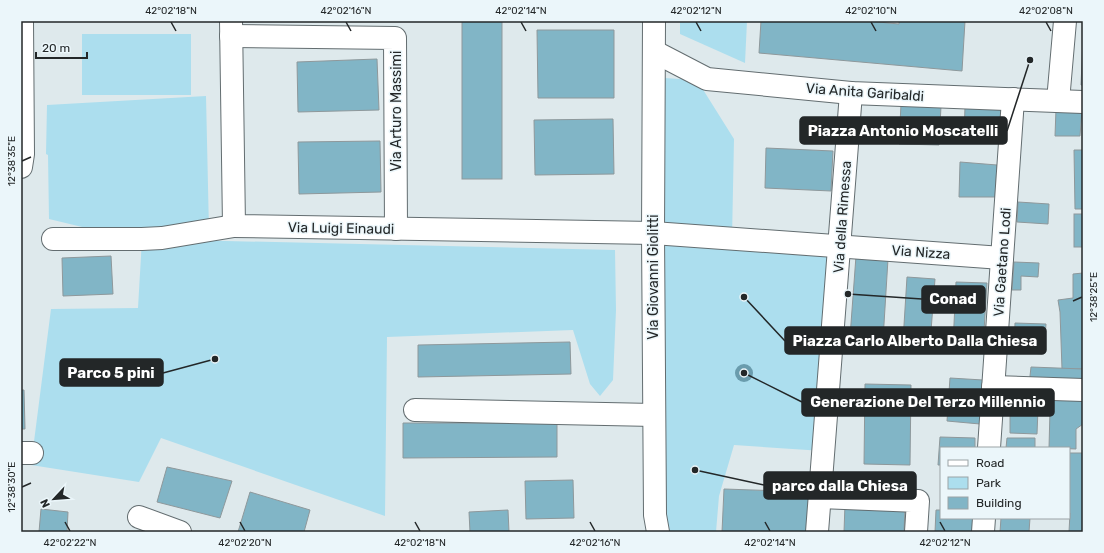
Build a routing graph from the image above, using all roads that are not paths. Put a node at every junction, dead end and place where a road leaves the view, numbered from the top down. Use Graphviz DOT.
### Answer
graph roads {
  1 [pos="22,21"];
  2 [pos="654,21"];
  3 [pos="1065,21"];
  4 [pos="231,28"];
  5 [pos="655,52"];
  6 [pos="851,92"];
  7 [pos="1013,99"];
  8 [pos="1058,101"];
  9 [pos="1083,102"];
  10 [pos="21,167"];
  11 [pos="234,226"];
  12 [pos="396,229"];
  13 [pos="653,233"];
  14 [pos="53,239"];
  15 [pos="840,246"];
  16 [pos="1002,258"];
  17 [pos="993,387"];
  18 [pos="1083,390"];
  19 [pos="415,410"];
  20 [pos="654,415"];
  21 [pos="989,447"];
  22 [pos="820,497"];
  23 [pos="139,517"];
  24 [pos="984,519"];
  25 [pos="180,532"];
  26 [pos="658,532"];
  27 [pos="817,532"];
  28 [pos="916,532"];
  29 [pos="983,532"];
  1 -- 10 [label="street"];
  2 -- 5 [label="street, Via Giovanni Giolitti"];
  3 -- 8 [label="street"];
  4 -- 11 [label="street"];
  4 -- 12 [label="street, Via Arturo Massimi"];
  5 -- 6 [label="street, Via Anita Garibaldi"];
  5 -- 13 [label="street, Via Giovanni Giolitti"];
  6 -- 7 [label="street, Via Anita Garibaldi"];
  6 -- 15 [label="street, Via della Rimessa"];
  7 -- 8 [label="street, Via Anita Garibaldi"];
  7 -- 16 [label="street, Via Gaetano Lodi"];
  8 -- 9 [label="street, Via Anita Garibaldi"];
  11 -- 12 [label="street, Via Luigi Einaudi"];
  11 -- 14 [label="street, Via Luigi Einaudi"];
  12 -- 13 [label="street, Via Luigi Einaudi"];
  13 -- 15 [label="street, Via Luigi Einaudi"];
  13 -- 20 [label="street, Via Giovanni Giolitti"];
  15 -- 16 [label="street, Via Nizza"];
  15 -- 22 [label="street, Via della Rimessa"];
  16 -- 17 [label="street, Via Gaetano Lodi"];
  17 -- 18 [label="street"];
  17 -- 21 [label="street, Via Gaetano Lodi"];
  19 -- 20 [label="street"];
  20 -- 26 [label="street, Via Giovanni Giolitti"];
  22 -- 27 [label="street, Via della Rimessa"];
  22 -- 28 [label="street"];
  23 -- 25 [label="street"];
  24 -- 29 [label="street"];
}
